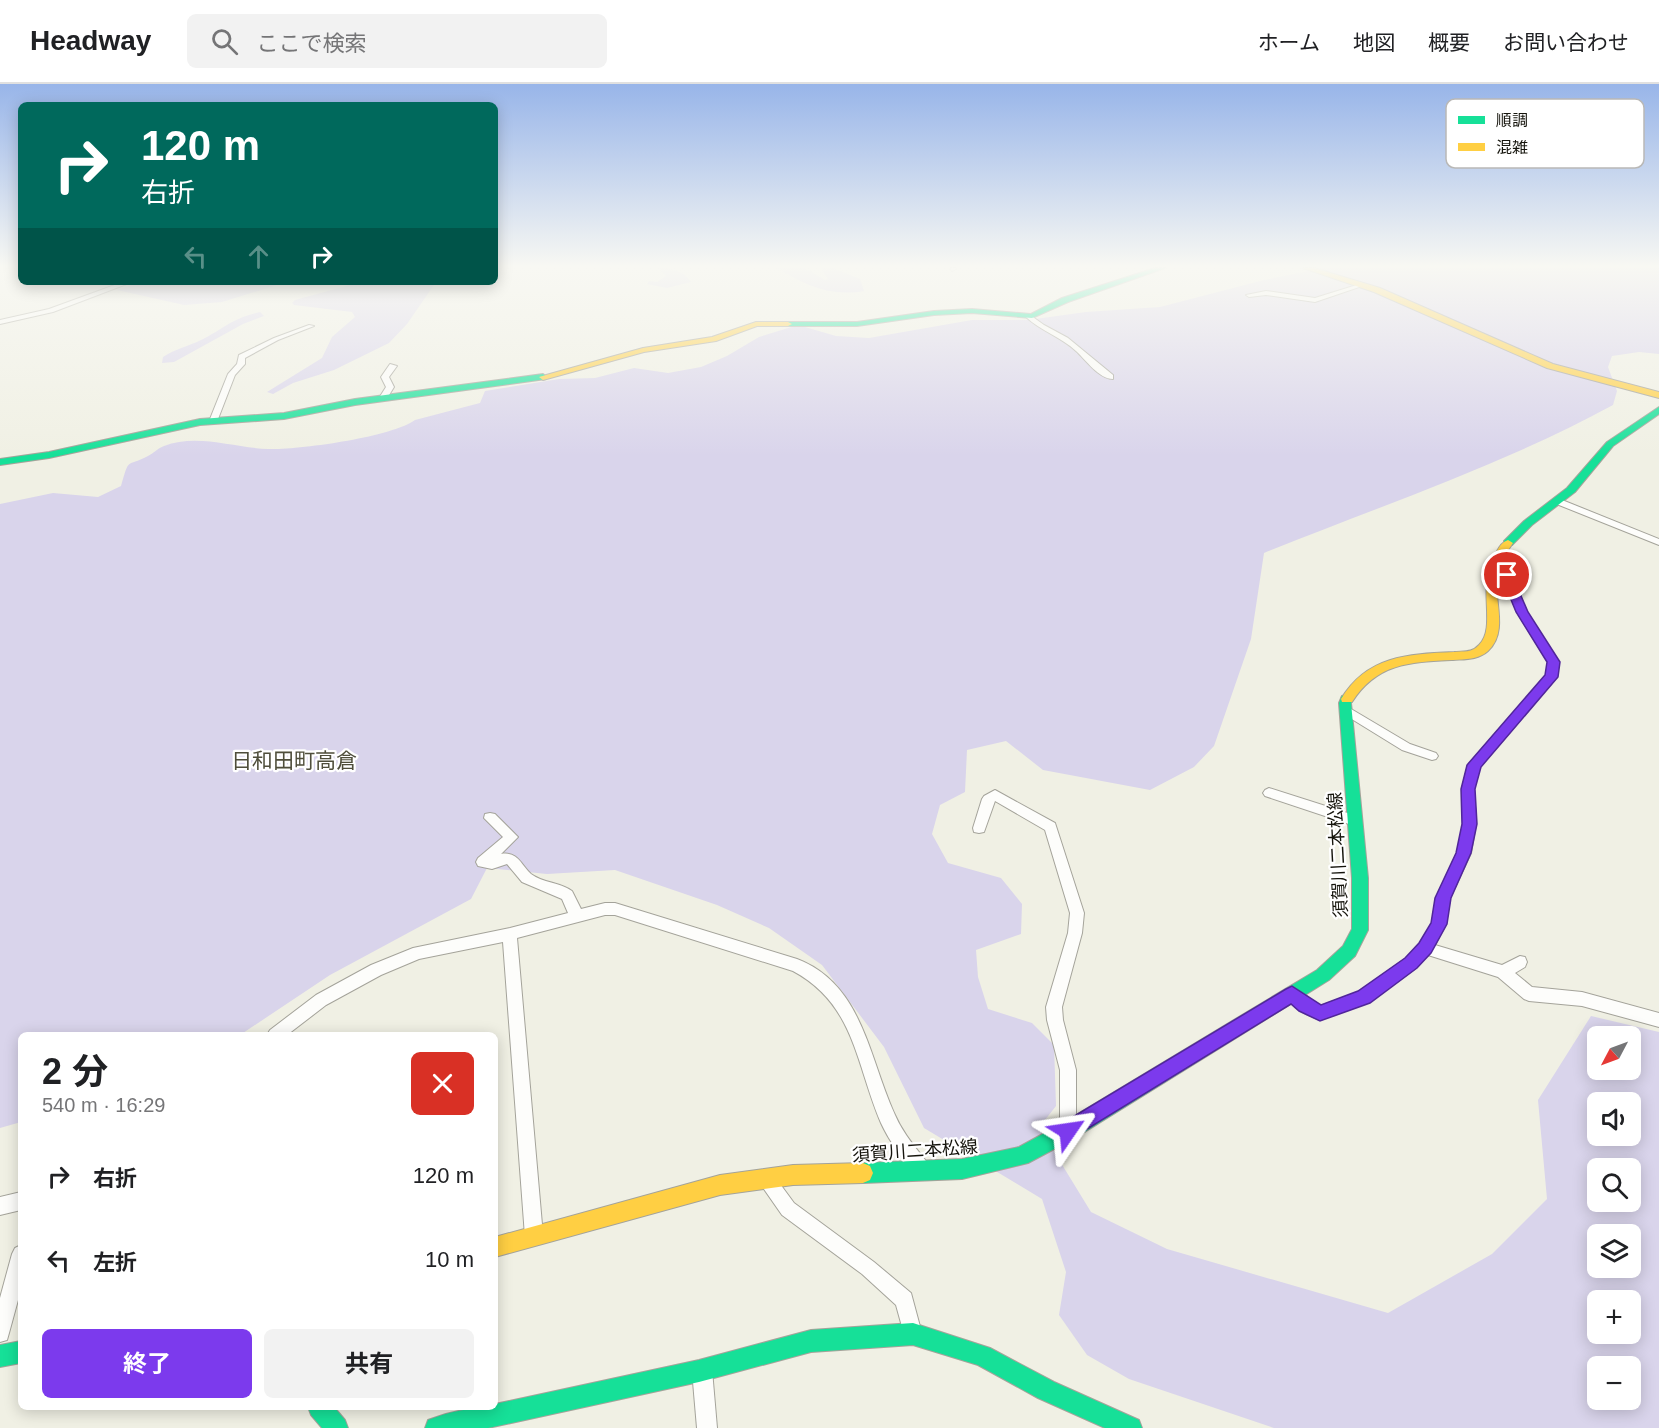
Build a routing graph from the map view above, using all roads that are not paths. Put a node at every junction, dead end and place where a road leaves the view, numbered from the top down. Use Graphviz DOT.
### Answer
graph roads {
  1 [pos="298,331"];
  2 [pos="740,331"];
  3 [pos="1048,331"];
  4 [pos="1468,331"];
  5 [pos="393,366"];
  6 [pos="1110,377"];
  7 [pos="1659,395"];
  8 [pos="383,399"];
  9 [pos="1659,410"];
  10 [pos="214,419"];
  11 [pos="0,462"];
  12 [pos="1557,501"];
  13 [pos="1659,542"];
  14 [pos="1494,564"];
  15 [pos="1346,710"];
  16 [pos="1432,756"];
  17 [pos="1269,793"];
  18 [pos="490,818"];
  19 [pos="1355,821"];
  20 [pos="979,828"];
  21 [pos="576,917"];
  22 [pos="510,934"];
  23 [pos="1425,948"];
  24 [pos="1520,962"];
  25 [pos="1503,972"];
  26 [pos="1292,994"];
  27 [pos="1659,1020"];
  28 [pos="279,1032"];
  29 [pos="1068,1131"];
  30 [pos="923,1172"];
  31 [pos="766,1179"];
  32 [pos="18,1202"];
  33 [pos="0,1206"];
  34 [pos="534,1236"];
  35 [pos="498,1246"];
  36 [pos="18,1265"];
  37 [pos="0,1334"];
  38 [pos="913,1334"];
  39 [pos="18,1353"];
  40 [pos="0,1356"];
  41 [pos="702,1370"];
  42 [pos="322,1410"];
  43 [pos="337,1428"];
  44 [pos="436,1428"];
  45 [pos="706,1428"];
  46 [pos="1131,1428"];
  1 -- 10 [label="street"];
  2 -- 8 [label="street"];
  3 -- 6 [label="street"];
  4 -- 7 [label="street"];
  5 -- 8 [label="street"];
  8 -- 10 [label="street"];
  9 -- 12 [label="street, 須賀川二本松線"];
  10 -- 11 [label="street"];
  12 -- 13 [label="street"];
  12 -- 14 [label="street, 須賀川二本松線"];
  14 -- 15 [label="street, 須賀川二本松線"];
  14 -- 23 [label="street"];
  15 -- 16 [label="street"];
  15 -- 19 [label="street, 須賀川二本松線"];
  17 -- 19 [label="street"];
  18 -- 21 [label="street"];
  19 -- 26 [label="street, 須賀川二本松線"];
  20 -- 29 [label="street"];
  21 -- 22 [label="street"];
  21 -- 30 [label="street"];
  22 -- 28 [label="street"];
  22 -- 34 [label="street"];
  23 -- 25 [label="street"];
  23 -- 26 [label="street"];
  24 -- 25 [label="street"];
  25 -- 27 [label="street"];
  26 -- 29 [label="street, 須賀川二本松線"];
  29 -- 30 [label="street, 須賀川二本松線"];
  30 -- 31 [label="street, 須賀川二本松線"];
  31 -- 34 [label="street, 須賀川二本松線"];
  31 -- 38 [label="street"];
  32 -- 33 [label="street"];
  34 -- 35 [label="street, 須賀川二本松線"];
  36 -- 37 [label="street"];
  38 -- 41 [label="street"];
  38 -- 46 [label="street"];
  39 -- 40 [label="street"];
  41 -- 44 [label="street"];
  41 -- 45 [label="street"];
  42 -- 43 [label="street"];
}
